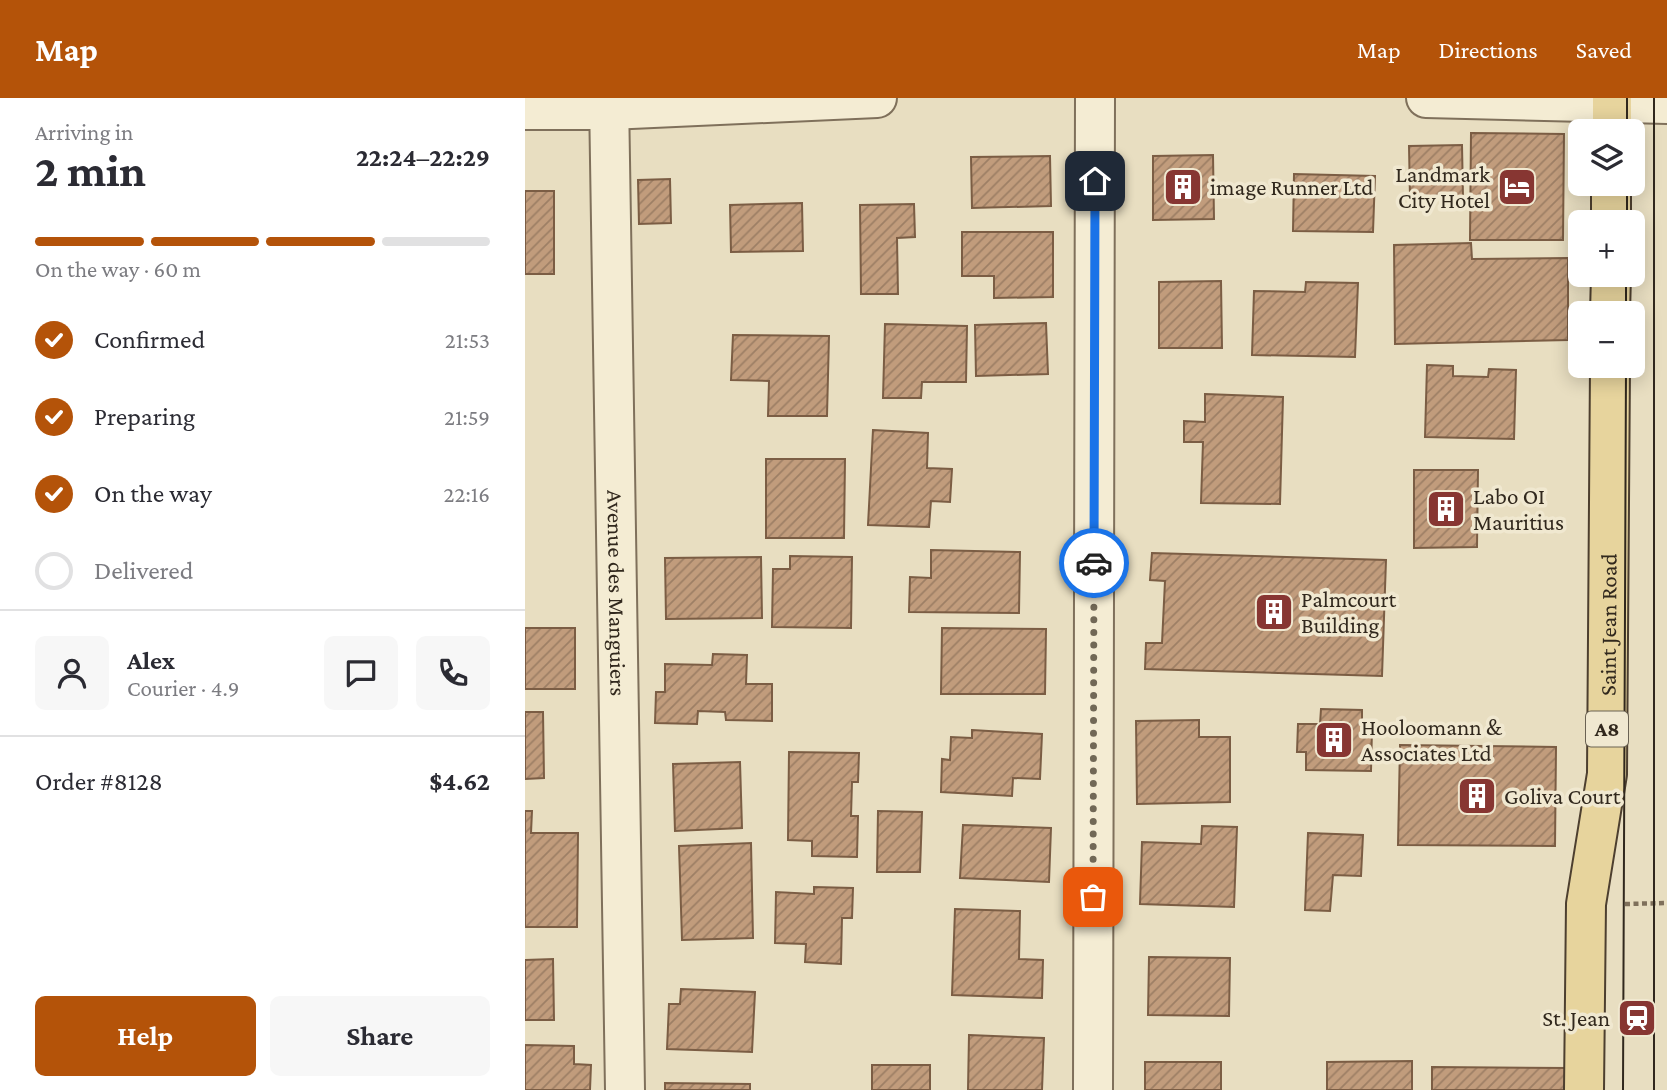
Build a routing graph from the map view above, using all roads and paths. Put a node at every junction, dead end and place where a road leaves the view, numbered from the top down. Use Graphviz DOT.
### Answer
graph roads {
  1 [pos="877,98"];
  2 [pos="1095,98"];
  3 [pos="1426,98"];
  4 [pos="609,104"];
  5 [pos="1667,104"];
  6 [pos="525,110"];
  7 [pos="1612,111"];
  8 [pos="1610,378"];
  9 [pos="625,1090"];
  10 [pos="1093,1090"];
  11 [pos="1584,1090"];
  1 -- 4 [label="street"];
  2 -- 10 [label="street"];
  3 -- 7 [label="street"];
  4 -- 6 [label="street"];
  4 -- 9 [label="street, Avenue des Manguiers"];
  5 -- 7 [label="street"];
  8 -- 11 [label="main road, Saint Jean Road / A8"];
}
